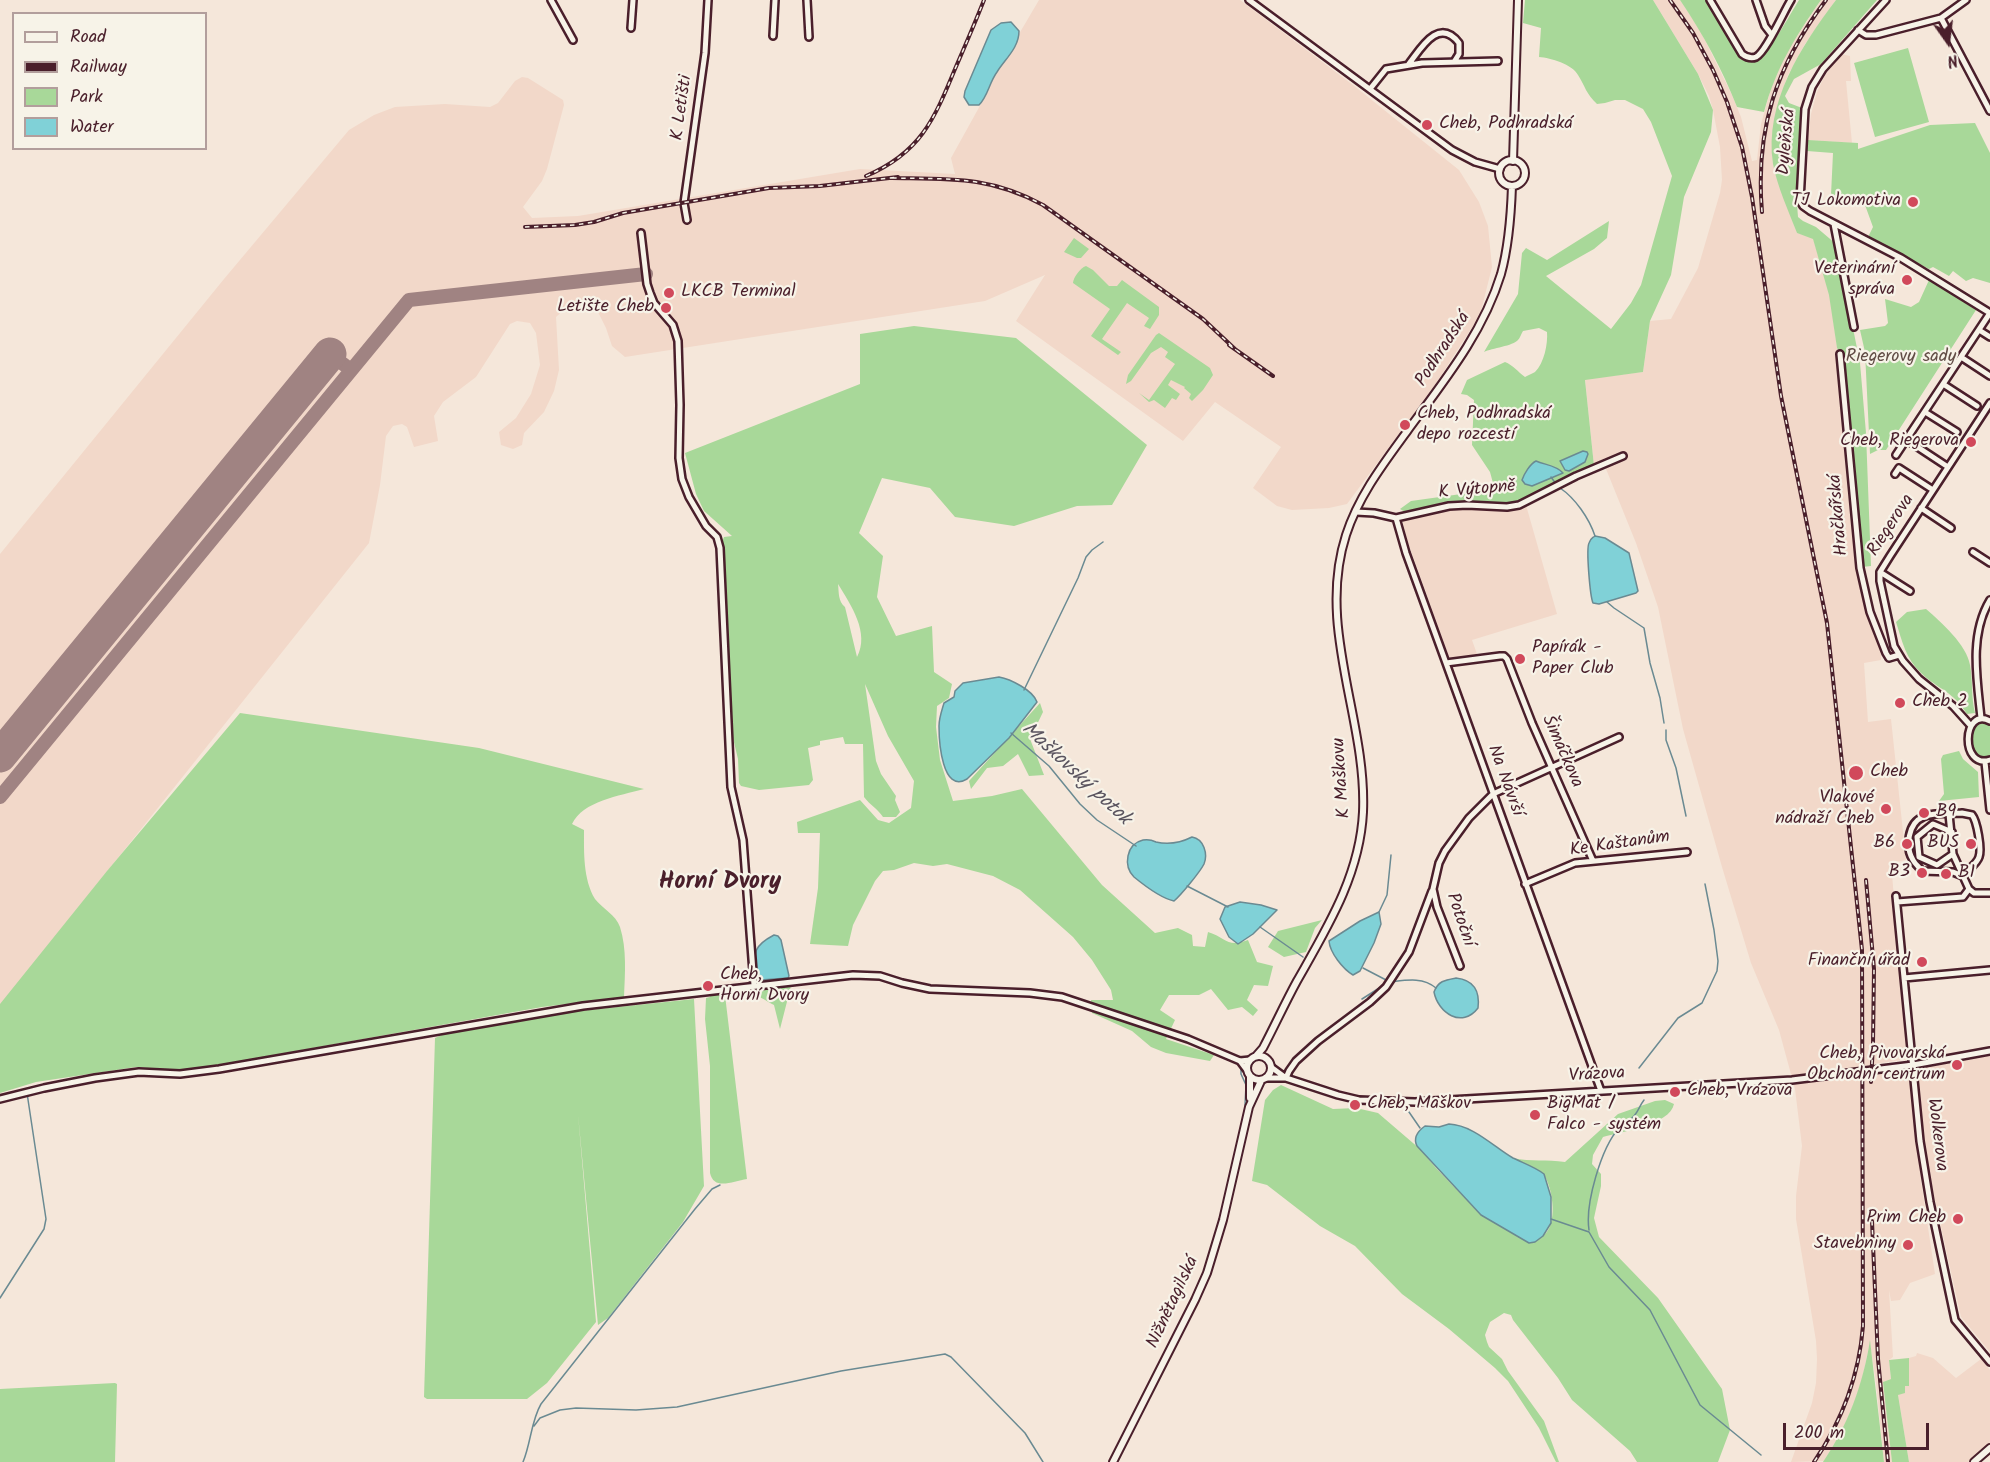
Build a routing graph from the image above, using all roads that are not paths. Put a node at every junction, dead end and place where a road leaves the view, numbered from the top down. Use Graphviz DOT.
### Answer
graph roads {
  1 [pos="551,0"];
  2 [pos="633,0"];
  3 [pos="708,0"];
  4 [pos="775,0"];
  5 [pos="807,0"];
  6 [pos="1249,0"];
  7 [pos="1518,0"];
  8 [pos="1710,0"];
  9 [pos="1756,0"];
  10 [pos="1791,0"];
  11 [pos="1886,0"];
  12 [pos="1966,0"];
  13 [pos="1941,18"];
  14 [pos="632,28"];
  15 [pos="1858,30"];
  16 [pos="1772,34"];
  17 [pos="773,36"];
  18 [pos="809,37"];
  19 [pos="573,40"];
  20 [pos="1498,61"];
  21 [pos="1454,62"];
  22 [pos="1408,65"];
  23 [pos="1370,89"];
  24 [pos="1990,111"];
  25 [pos="1513,161"];
  26 [pos="1500,169"];
  27 [pos="1512,186"];
  28 [pos="687,220"];
  29 [pos="1834,224"];
  30 [pos="641,233"];
  31 [pos="1990,313"];
  32 [pos="1854,327"];
  33 [pos="1979,330"];
  34 [pos="1990,337"];
  35 [pos="1840,354"];
  36 [pos="1961,357"];
  37 [pos="1990,376"];
  38 [pos="1943,384"];
  39 [pos="1990,403"];
  40 [pos="1977,406"];
  41 [pos="1925,412"];
  42 [pos="1957,432"];
  43 [pos="1907,440"];
  44 [pos="1896,455"];
  45 [pos="1623,456"];
  46 [pos="1948,467"];
  47 [pos="1895,474"];
  48 [pos="1933,490"];
  49 [pos="1921,508"];
  50 [pos="1356,512"];
  51 [pos="1396,518"];
  52 [pos="1951,528"];
  53 [pos="1973,552"];
  54 [pos="1990,563"];
  55 [pos="1880,572"];
  56 [pos="1910,591"];
  57 [pos="1990,600"];
  58 [pos="1899,655"];
  59 [pos="1446,663"];
  60 [pos="1982,718"];
  61 [pos="1990,721"];
  62 [pos="1971,726"];
  63 [pos="1619,736"];
  64 [pos="1988,761"];
  65 [pos="1551,767"];
  66 [pos="1492,794"];
  67 [pos="1990,797"];
  68 [pos="1990,810"];
  69 [pos="1949,814"];
  70 [pos="1952,832"];
  71 [pos="1687,852"];
  72 [pos="1953,854"];
  73 [pos="1593,861"];
  74 [pos="1963,876"];
  75 [pos="1525,884"];
  76 [pos="1433,889"];
  77 [pos="1969,890"];
  78 [pos="1990,893"];
  79 [pos="1460,966"];
  80 [pos="1990,969"];
  81 [pos="1904,978"];
  82 [pos="754,986"];
  83 [pos="1271,1034"];
  84 [pos="1990,1051"];
  85 [pos="1253,1058"];
  86 [pos="1240,1060"];
  87 [pos="1268,1060"];
  88 [pos="1913,1065"];
  89 [pos="1271,1067"];
  90 [pos="1246,1069"];
  91 [pos="1250,1077"];
  92 [pos="1286,1078"];
  93 [pos="1264,1079"];
  94 [pos="1601,1091"];
  95 [pos="0,1099"];
  96 [pos="1250,1107"];
  97 [pos="1990,1362"];
  98 [pos="1990,1448"];
  99 [pos="1113,1462"];
  100 [pos="1974,1462"];
  1 -- 19 [label="street"];
  2 -- 14 [label="street"];
  3 -- 28 [label="street, K Letišti"];
  4 -- 17 [label="street"];
  5 -- 18 [label="street"];
  6 -- 23 [label="street"];
  7 -- 25 [label="main road"];
  8 -- 16 [label="street"];
  9 -- 16 [label="street"];
  10 -- 16 [label="street"];
  11 -- 15 [label="street, Dyleňská"];
  12 -- 13 [label="street"];
  13 -- 15 [label="street"];
  13 -- 24 [label="street"];
  15 -- 29 [label="street, Dyleňská"];
  20 -- 21 [label="street"];
  21 -- 22 [label="street"];
  21 -- 22 [label="street"];
  22 -- 23 [label="street"];
  23 -- 26 [label="street"];
  25 -- 26 [label="main road"];
  25 -- 27 [label="main road"];
  26 -- 27 [label="main road"];
  27 -- 50 [label="main road, Podhradská"];
  29 -- 31 [label="street, Dyleňská"];
  29 -- 32 [label="street"];
  30 -- 82 [label="street"];
  31 -- 33 [label="street"];
  33 -- 34 [label="street"];
  33 -- 36 [label="street"];
  35 -- 58 [label="street, Hračkářská"];
  36 -- 37 [label="street"];
  36 -- 38 [label="street"];
  38 -- 40 [label="street"];
  38 -- 41 [label="street"];
  39 -- 46 [label="street, Riegerova"];
  41 -- 42 [label="street"];
  41 -- 43 [label="street"];
  43 -- 44 [label="street"];
  43 -- 46 [label="street"];
  45 -- 51 [label="street, K Výtopně"];
  46 -- 48 [label="street, Riegerova"];
  47 -- 48 [label="street, Riegerova"];
  48 -- 49 [label="street, Riegerova"];
  49 -- 52 [label="street"];
  49 -- 55 [label="street, Riegerova"];
  50 -- 51 [label="street"];
  50 -- 83 [label="main road, K Maškovu"];
  51 -- 59 [label="street, Na Návrší"];
  53 -- 54 [label="street"];
  55 -- 56 [label="street"];
  55 -- 58 [label="street, Riegerova"];
  57 -- 60 [label="street"];
  58 -- 62 [label="street, Riegerova"];
  59 -- 65 [label="street, Šimáčkova"];
  59 -- 66 [label="street, Na Návrší"];
  60 -- 61 [label="street"];
  60 -- 62 [label="street"];
  62 -- 64 [label="street"];
  63 -- 65 [label="street"];
  64 -- 67 [label="street"];
  65 -- 66 [label="street"];
  65 -- 73 [label="street, Šimáčkova"];
  66 -- 75 [label="street, Na Návrší"];
  66 -- 76 [label="street, Potoční"];
  67 -- 68 [label="street"];
  69 -- 70 [label="street"];
  69 -- 74 [label="street"];
  69 -- 74 [label="street"];
  70 -- 72 [label="street"];
  70 -- 72 [label="street"];
  71 -- 73 [label="street, Ke Kaštanům"];
  72 -- 74 [label="street"];
  73 -- 75 [label="street, Ke Kaštanům"];
  74 -- 77 [label="street"];
  75 -- 94 [label="street, Na Návrší"];
  76 -- 79 [label="street, Potoční"];
  76 -- 92 [label="street"];
  77 -- 78 [label="street"];
  77 -- 81 [label="street, Wolkerova"];
  80 -- 81 [label="street"];
  81 -- 88 [label="street, Wolkerova"];
  82 -- 86 [label="street"];
  82 -- 95 [label="street"];
  83 -- 85 [label="main road, K Maškovu"];
  83 -- 87 [label="main road"];
  84 -- 88 [label="street, Vrázova"];
  85 -- 86 [label="street"];
  85 -- 87 [label="main road"];
  85 -- 90 [label="main road"];
  86 -- 90 [label="street"];
  87 -- 89 [label="main road"];
  88 -- 94 [label="street, Vrázova"];
  88 -- 97 [label="street, Wolkerova"];
  89 -- 92 [label="street, Vrázova"];
  89 -- 93 [label="main road"];
  90 -- 91 [label="main road"];
  91 -- 93 [label="main road"];
  91 -- 96 [label="main road"];
  92 -- 93 [label="street"];
  92 -- 94 [label="street, Vrázova"];
  93 -- 96 [label="main road, Nižnětagilská"];
  96 -- 99 [label="main road, Nižnětagilská"];
  98 -- 100 [label="main road"];
}
